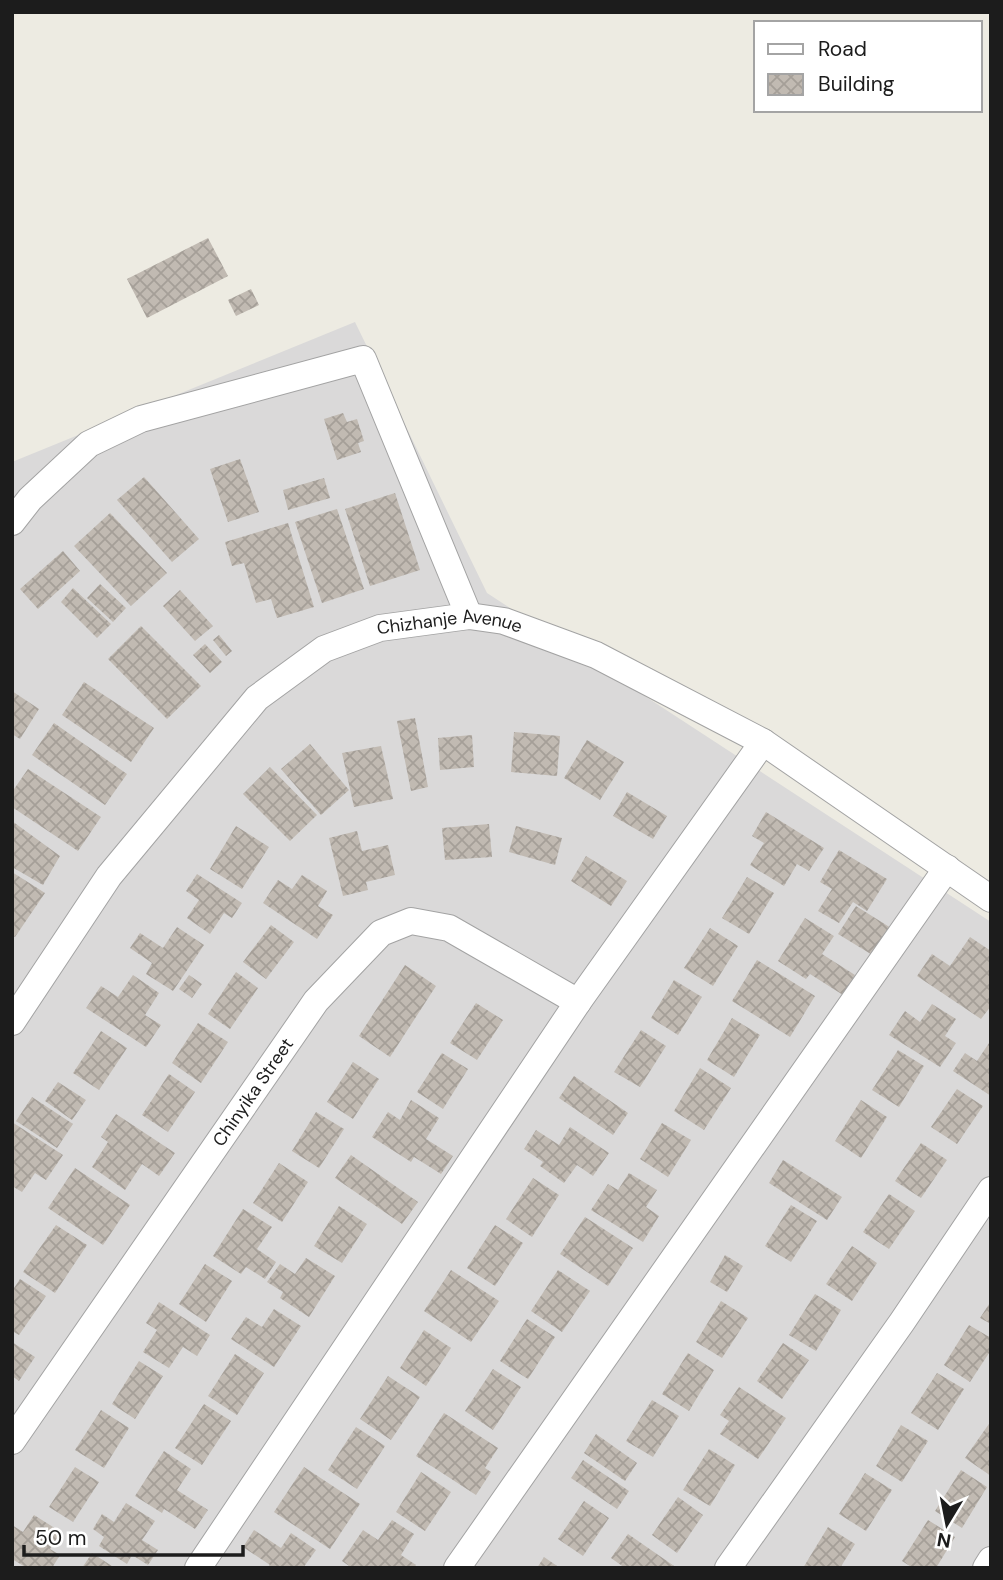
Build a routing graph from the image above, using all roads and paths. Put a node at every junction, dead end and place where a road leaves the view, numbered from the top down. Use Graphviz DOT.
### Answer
graph roads {
  1 [pos="12,522"];
  2 [pos="469,615"];
  3 [pos="763,742"];
  4 [pos="947,869"];
  5 [pos="991,899"];
  6 [pos="578,1002"];
  7 [pos="12,1022"];
  8 [pos="991,1190"];
  9 [pos="12,1441"];
  10 [pos="991,1560"];
  11 [pos="198,1568"];
  12 [pos="457,1568"];
  13 [pos="728,1568"];
  14 [pos="986,1568"];
  1 -- 2 [label="street"];
  2 -- 3 [label="street, Chizhanje Avenue"];
  2 -- 7 [label="street, Chizhanje Avenue"];
  3 -- 4 [label="street, Chizhanje Avenue"];
  3 -- 6 [label="street"];
  4 -- 5 [label="street, Chizhanje Avenue"];
  4 -- 12 [label="street"];
  6 -- 9 [label="street, Chinyika Street"];
  6 -- 11 [label="street"];
  8 -- 13 [label="street"];
  10 -- 14 [label="street"];
}
